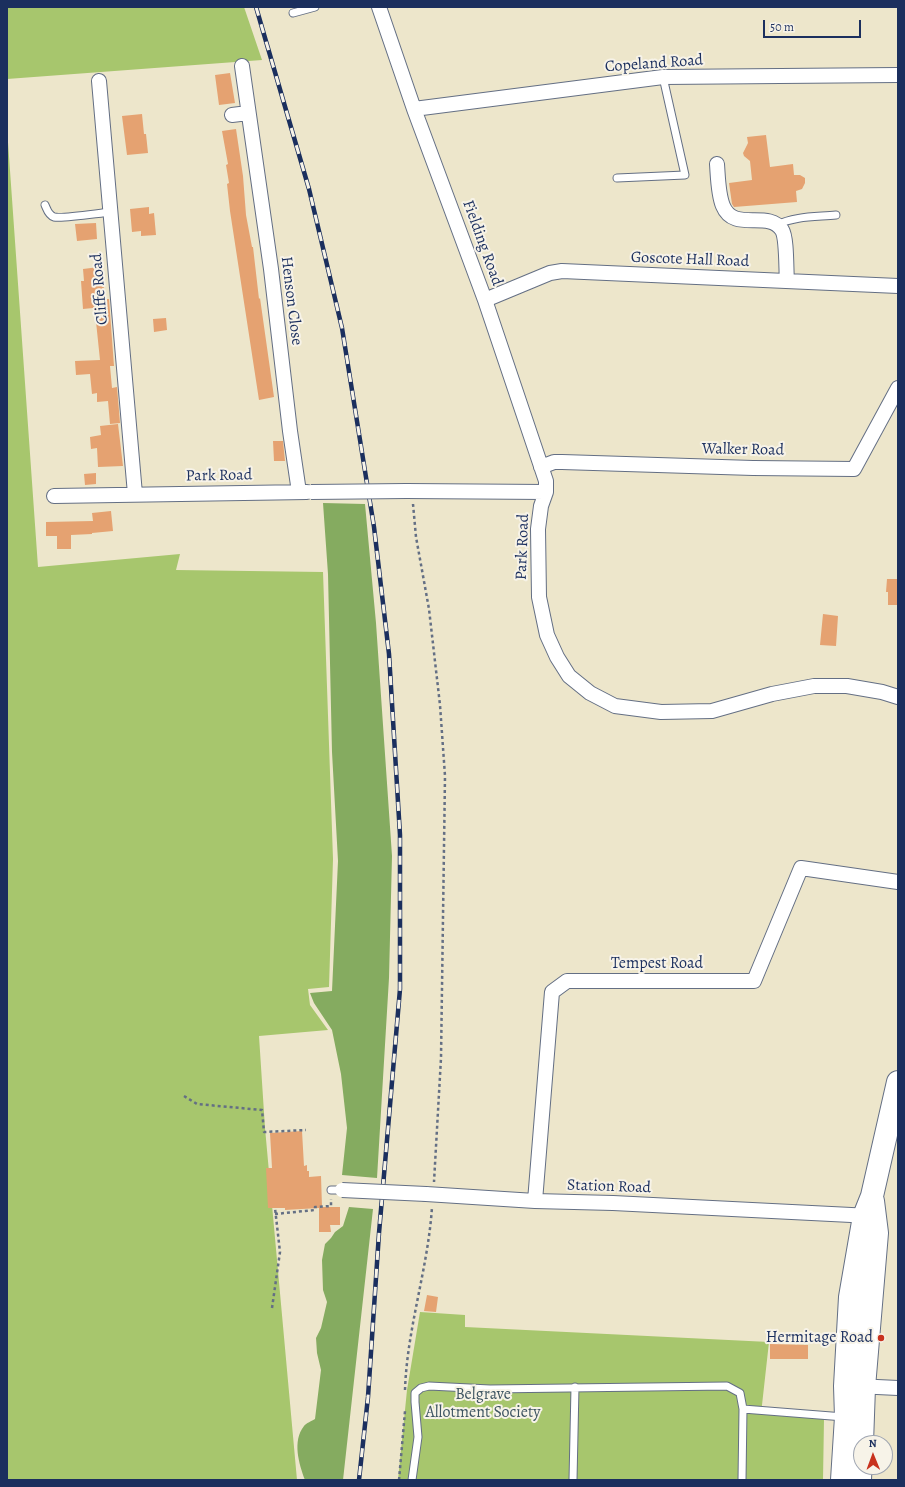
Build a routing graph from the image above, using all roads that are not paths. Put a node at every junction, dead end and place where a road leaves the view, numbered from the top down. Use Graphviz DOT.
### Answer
graph roads {
  1 [pos="315,7"];
  2 [pos="379,7"];
  3 [pos="293,13"];
  4 [pos="242,66"];
  5 [pos="898,75"];
  6 [pos="663,77"];
  7 [pos="99,81"];
  8 [pos="414,109"];
  9 [pos="248,113"];
  10 [pos="232,115"];
  11 [pos="717,164"];
  12 [pos="617,178"];
  13 [pos="45,204"];
  14 [pos="111,212"];
  15 [pos="836,215"];
  16 [pos="776,225"];
  17 [pos="787,281"];
  18 [pos="898,286"];
  19 [pos="486,300"];
  20 [pos="898,388"];
  21 [pos="541,467"];
  22 [pos="305,492"];
  23 [pos="546,492"];
  24 [pos="135,494"];
  25 [pos="54,496"];
  26 [pos="898,697"];
  27 [pos="898,882"];
  28 [pos="898,1082"];
  29 [pos="336,1190"];
  30 [pos="535,1201"];
  31 [pos="870,1209"];
  32 [pos="855,1386"];
  33 [pos="575,1388"];
  34 [pos="898,1388"];
  35 [pos="743,1409"];
  36 [pos="846,1417"];
  37 [pos="861,1435"];
  38 [pos="412,1480"];
  39 [pos="573,1480"];
  40 [pos="742,1480"];
  41 [pos="842,1480"];
  1 -- 3 [label="lane"];
  2 -- 8 [label="street, Fielding Road"];
  4 -- 9 [label="street, Henson Close"];
  5 -- 6 [label="street, Copeland Road"];
  6 -- 8 [label="street, Copeland Road"];
  6 -- 12 [label="lane"];
  7 -- 14 [label="street, Cliffe Road"];
  8 -- 19 [label="street, Fielding Road"];
  9 -- 10 [label="street"];
  9 -- 22 [label="street, Henson Close"];
  11 -- 16 [label="street"];
  13 -- 14 [label="lane"];
  14 -- 24 [label="street, Cliffe Road"];
  15 -- 16 [label="lane"];
  16 -- 17 [label="street"];
  17 -- 18 [label="street, Goscote Hall Road"];
  17 -- 19 [label="street, Goscote Hall Road"];
  19 -- 21 [label="street, Fielding Road"];
  20 -- 21 [label="street, Walker Road"];
  21 -- 23 [label="street, Fielding Road"];
  22 -- 23 [label="street, Park Road, bridge"];
  22 -- 24 [label="street, Park Road"];
  23 -- 26 [label="street, Park Road"];
  24 -- 25 [label="street, Park Road"];
  27 -- 30 [label="street, Tempest Road"];
  28 -- 31 [label="highway"];
  29 -- 30 [label="street, Station Road, bridge"];
  30 -- 31 [label="street, Station Road"];
  31 -- 32 [label="highway"];
  32 -- 34 [label="street"];
  32 -- 36 [label="highway"];
  32 -- 37 [label="highway"];
  33 -- 35 [label="lane"];
  33 -- 38 [label="lane"];
  33 -- 39 [label="lane"];
  35 -- 36 [label="lane"];
  35 -- 40 [label="lane"];
  36 -- 41 [label="highway"];
}
